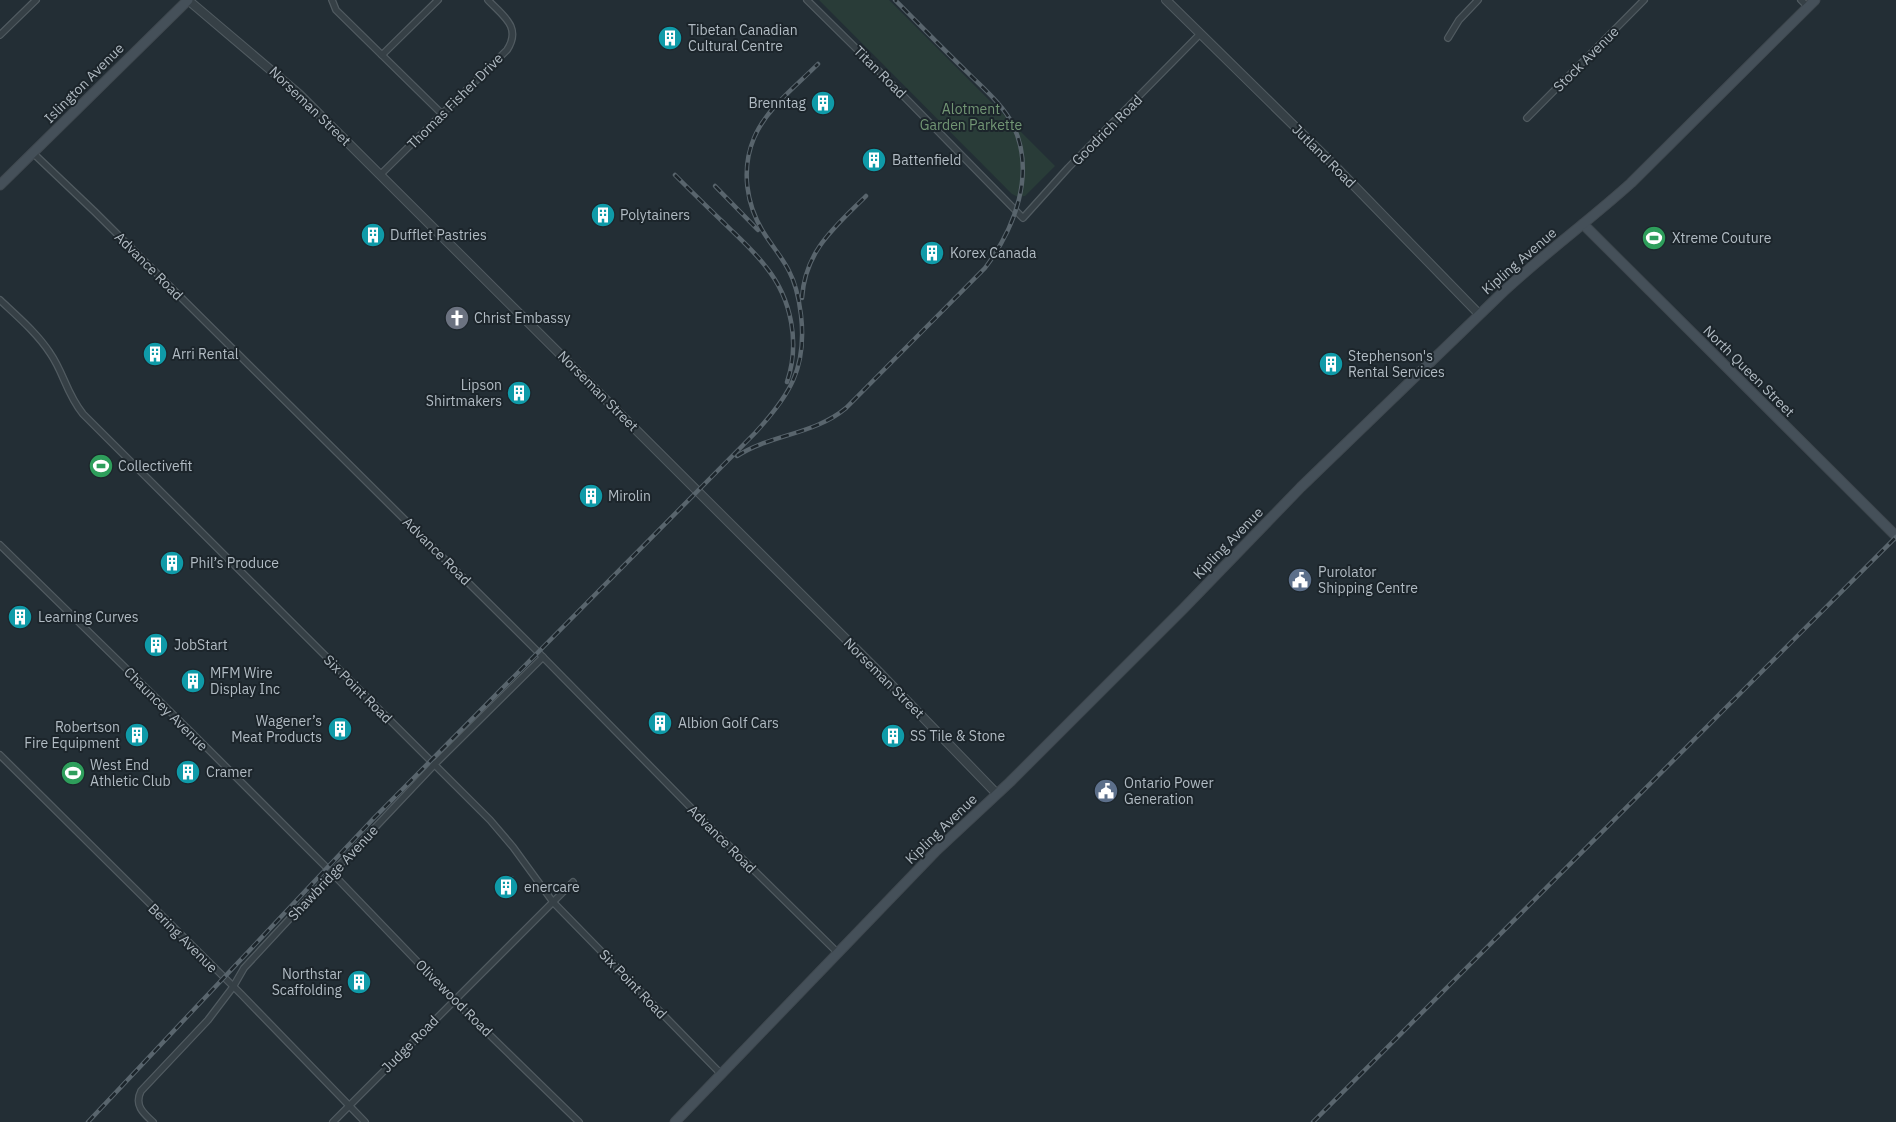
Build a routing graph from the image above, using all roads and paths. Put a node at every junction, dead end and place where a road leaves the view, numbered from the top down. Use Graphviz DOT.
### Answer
graph roads {
  1 [pos="36,0"];
  2 [pos="188,0"];
  3 [pos="332,0"];
  4 [pos="438,0"];
  5 [pos="488,0"];
  6 [pos="807,0"];
  7 [pos="1166,0"];
  8 [pos="1478,0"];
  9 [pos="1644,0"];
  10 [pos="1801,0"];
  11 [pos="1815,0"];
  12 [pos="1808,7"];
  13 [pos="1200,34"];
  14 [pos="0,35"];
  15 [pos="1448,38"];
  16 [pos="382,55"];
  17 [pos="442,114"];
  18 [pos="1528,118"];
  19 [pos="32,153"];
  20 [pos="380,175"];
  21 [pos="0,185"];
  22 [pos="1015,211"];
  23 [pos="1583,224"];
  24 [pos="0,300"];
  25 [pos="1479,314"];
  26 [pos="1896,536"];
  27 [pos="0,545"];
  28 [pos="543,657"];
  29 [pos="0,755"];
  30 [pos="434,765"];
  31 [pos="997,794"];
  32 [pos="332,873"];
  33 [pos="573,882"];
  34 [pos="553,902"];
  35 [pos="838,953"];
  36 [pos="233,987"];
  37 [pos="455,1000"];
  38 [pos="722,1075"];
  39 [pos="349,1106"];
  40 [pos="153,1122"];
  41 [pos="333,1122"];
  42 [pos="365,1122"];
  43 [pos="579,1122"];
  44 [pos="675,1122"];
  1 -- 14 [label="street"];
  2 -- 19 [label="main road, Islington Avenue"];
  2 -- 20 [label="street, Norseman Street"];
  3 -- 16 [label="street"];
  4 -- 16 [label="street"];
  5 -- 17 [label="street, Thomas Fisher Drive"];
  6 -- 22 [label="street, Titan Road"];
  7 -- 13 [label="street, Jutland Road"];
  8 -- 15 [label="street"];
  9 -- 18 [label="street, Stock Avenue"];
  10 -- 12 [label="street"];
  11 -- 12 [label="main road, Kipling Avenue"];
  12 -- 23 [label="main road, Kipling Avenue"];
  13 -- 22 [label="street, Goodrich Road"];
  13 -- 25 [label="street, Jutland Road"];
  16 -- 17 [label="street"];
  17 -- 20 [label="street, Thomas Fisher Drive"];
  19 -- 21 [label="main road, Islington Avenue"];
  19 -- 28 [label="street, Advance Road"];
  20 -- 31 [label="street, Norseman Street"];
  23 -- 25 [label="main road, Kipling Avenue"];
  23 -- 26 [label="main road, North Queen Street"];
  24 -- 30 [label="street, Six Point Road"];
  25 -- 31 [label="main road, Kipling Avenue"];
  27 -- 32 [label="street, Chauncey Avenue"];
  28 -- 30 [label="street, Shawbridge Avenue"];
  28 -- 35 [label="street, Advance Road"];
  29 -- 36 [label="street, Bering Avenue"];
  30 -- 32 [label="street, Shawbridge Avenue"];
  30 -- 34 [label="street, Six Point Road"];
  31 -- 35 [label="main road, Kipling Avenue"];
  32 -- 36 [label="street, Shawbridge Avenue"];
  32 -- 37 [label="street, Olivewood Road"];
  33 -- 34 [label="street, Judge Road"];
  34 -- 37 [label="street, Judge Road"];
  34 -- 38 [label="street, Six Point Road"];
  35 -- 38 [label="main road, Kipling Avenue"];
  36 -- 39 [label="street, Bering Avenue"];
  36 -- 40 [label="street, Shawbridge Avenue"];
  37 -- 39 [label="street, Judge Road"];
  37 -- 43 [label="street, Olivewood Road"];
  38 -- 44 [label="main road, Kipling Avenue"];
  39 -- 41 [label="street, Judge Road"];
  39 -- 42 [label="street, Bering Avenue"];
}
